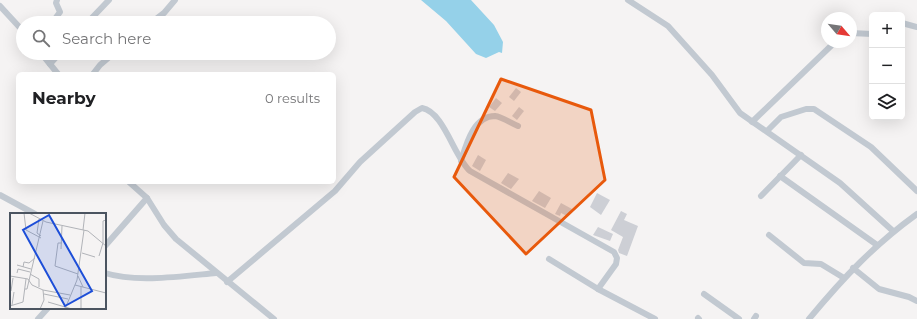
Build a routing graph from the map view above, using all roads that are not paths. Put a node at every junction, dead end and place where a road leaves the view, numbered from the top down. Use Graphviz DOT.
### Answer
graph roads {
  1 [pos="57,0"];
  2 [pos="109,0"];
  3 [pos="175,0"];
  4 [pos="628,0"];
  5 [pos="0,6"];
  6 [pos="57,16"];
  7 [pos="94,16"];
  8 [pos="159,16"];
  9 [pos="16,23"];
  10 [pos="905,24"];
  11 [pos="917,27"];
  12 [pos="857,33"];
  13 [pos="869,34"];
  14 [pos="829,48"];
  15 [pos="47,60"];
  16 [pos="54,60"];
  17 [pos="106,60"];
  18 [pos="50,64"];
  19 [pos="56,72"];
  20 [pos="96,72"];
  21 [pos="752,122"];
  22 [pos="518,126"];
  23 [pos="767,131"];
  24 [pos="801,155"];
  25 [pos="461,160"];
  26 [pos="780,176"];
  27 [pos="131,184"];
  28 [pos="917,191"];
  29 [pos="0,195"];
  30 [pos="761,196"];
  31 [pos="147,198"];
  32 [pos="33,213"];
  33 [pos="917,214"];
  34 [pos="893,231"];
  35 [pos="769,235"];
  36 [pos="106,245"];
  37 [pos="877,245"];
  38 [pos="549,259"];
  39 [pos="854,268"];
  40 [pos="106,273"];
  41 [pos="216,273"];
  42 [pos="844,278"];
  43 [pos="227,282"];
  44 [pos="598,289"];
  45 [pos="704,294"];
  46 [pos="917,302"];
  47 [pos="47,309"];
  48 [pos="38,319"];
  49 [pos="274,319"];
  50 [pos="654,319"];
  51 [pos="739,319"];
  52 [pos="809,319"];
  1 -- 6 [label="street"];
  2 -- 7 [label="street"];
  3 -- 8 [label="street"];
  4 -- 21 [label="street"];
  5 -- 9 [label="street"];
  10 -- 11 [label="street"];
  12 -- 13 [label="street"];
  14 -- 21 [label="street"];
  15 -- 18 [label="street"];
  16 -- 18 [label="street"];
  17 -- 20 [label="street"];
  18 -- 19 [label="street"];
  21 -- 23 [label="street"];
  22 -- 25 [label="street"];
  23 -- 24 [label="street"];
  23 -- 28 [label="street"];
  24 -- 26 [label="street"];
  24 -- 34 [label="street"];
  25 -- 43 [label="street"];
  25 -- 44 [label="street"];
  26 -- 30 [label="street"];
  26 -- 37 [label="street"];
  27 -- 31 [label="street"];
  29 -- 32 [label="street"];
  31 -- 36 [label="street"];
  31 -- 41 [label="street"];
  33 -- 34 [label="street"];
  34 -- 37 [label="street"];
  35 -- 42 [label="street"];
  37 -- 39 [label="street"];
  38 -- 44 [label="street"];
  39 -- 42 [label="street"];
  39 -- 46 [label="street"];
  40 -- 41 [label="street"];
  41 -- 43 [label="street"];
  42 -- 52 [label="street"];
  43 -- 49 [label="street"];
  44 -- 50 [label="street"];
  45 -- 51 [label="street"];
  47 -- 48 [label="street"];
}
